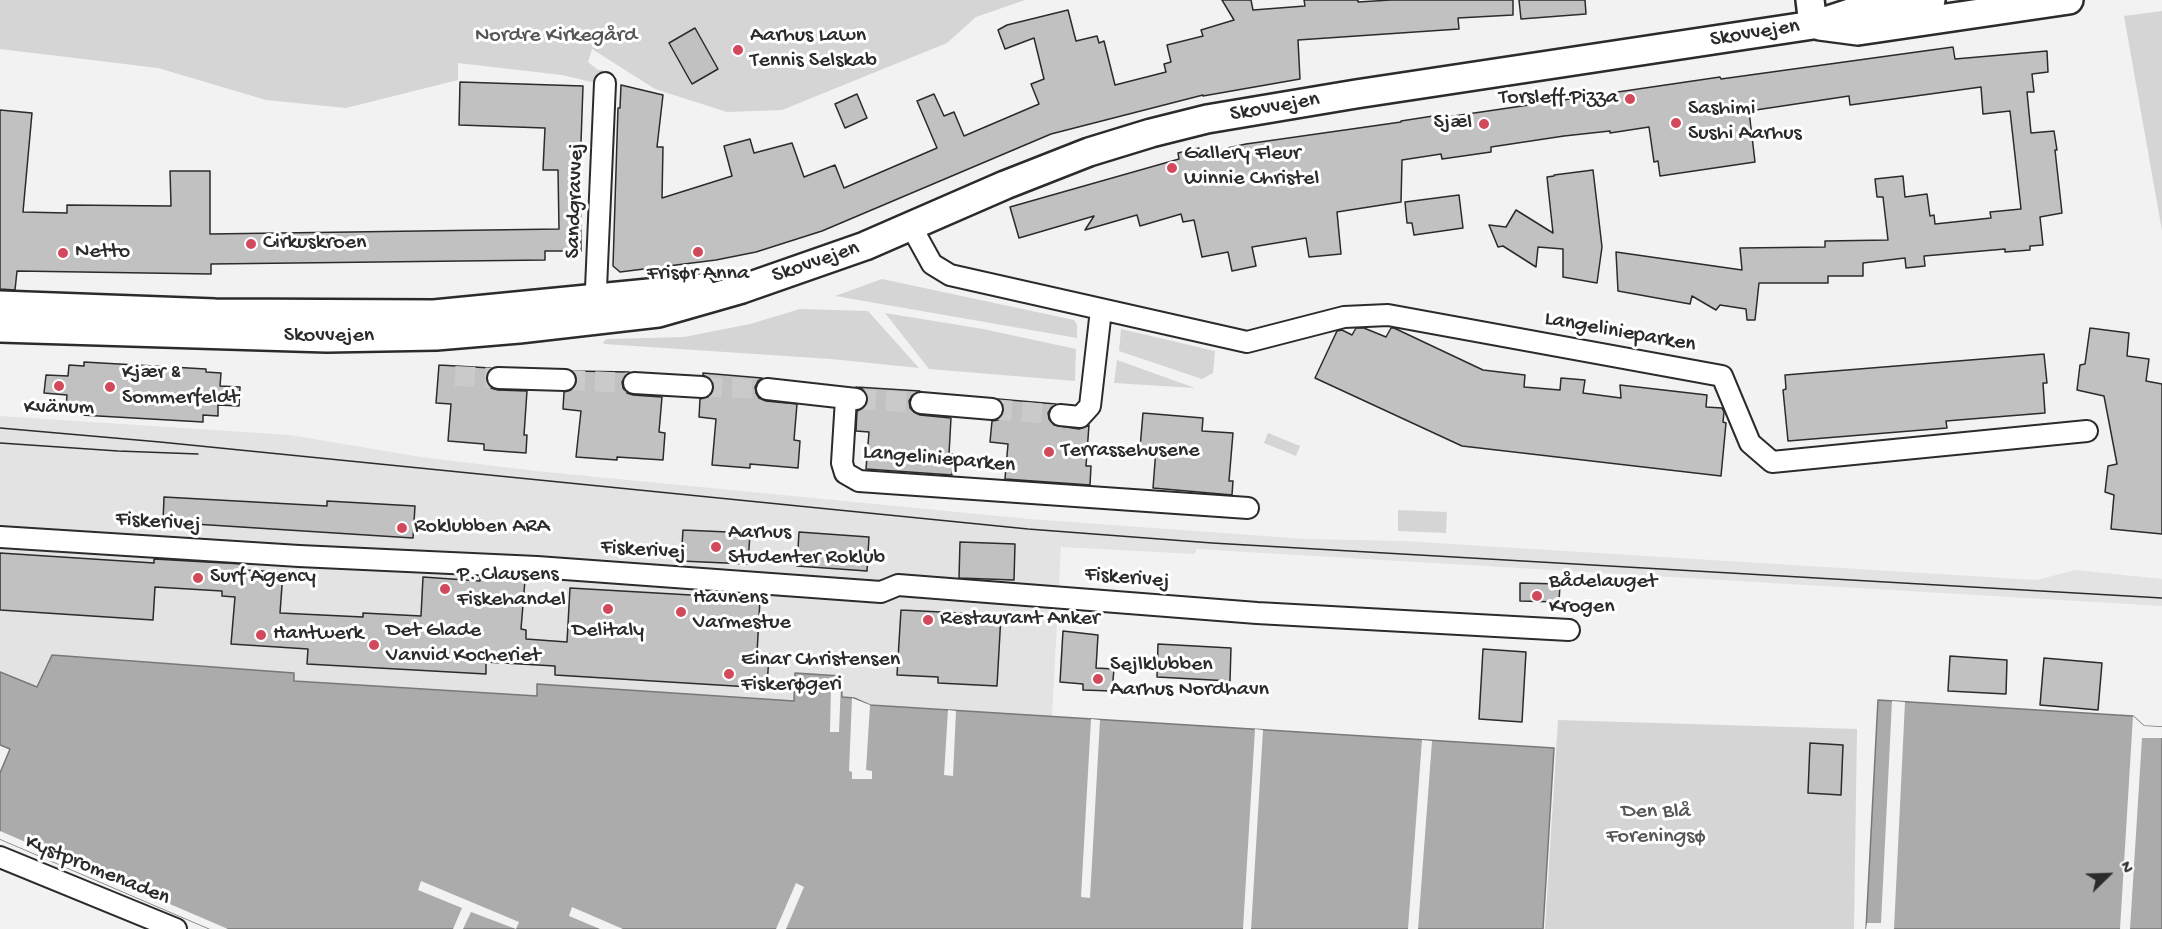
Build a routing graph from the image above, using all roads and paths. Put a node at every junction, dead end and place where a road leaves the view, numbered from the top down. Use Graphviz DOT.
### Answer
graph roads {
  1 [pos="1931,0"];
  2 [pos="2069,0"];
  3 [pos="1812,12"];
  4 [pos="605,83"];
  5 [pos="911,226"];
  6 [pos="0,305"];
  7 [pos="595,310"];
  8 [pos="1101,310"];
  9 [pos="0,328"];
  10 [pos="498,378"];
  11 [pos="565,380"];
  12 [pos="634,383"];
  13 [pos="702,387"];
  14 [pos="767,389"];
  15 [pos="921,403"];
  16 [pos="992,409"];
  17 [pos="1060,415"];
  18 [pos="2087,431"];
  19 [pos="1248,508"];
  20 [pos="0,537"];
  21 [pos="1569,630"];
  22 [pos="0,857"];
  23 [pos="176,929"];
  1 -- 3 [label="street"];
  2 -- 3 [label="street"];
  3 -- 5 [label="street, Skovvejen"];
  4 -- 7 [label="street, Sandgravvej"];
  5 -- 7 [label="street, Skovvejen"];
  5 -- 8 [label="street, Langelinieparken"];
  6 -- 7 [label="street, Skovvejen"];
  7 -- 9 [label="street, Skovvejen"];
  8 -- 17 [label="street"];
  8 -- 18 [label="street, Langelinieparken"];
  10 -- 11 [label="street"];
  12 -- 13 [label="street"];
  14 -- 19 [label="street, Langelinieparken"];
  15 -- 16 [label="street"];
  20 -- 21 [label="street, Fiskerivej"];
  22 -- 23 [label="street, Kystpromenaden"];
}
